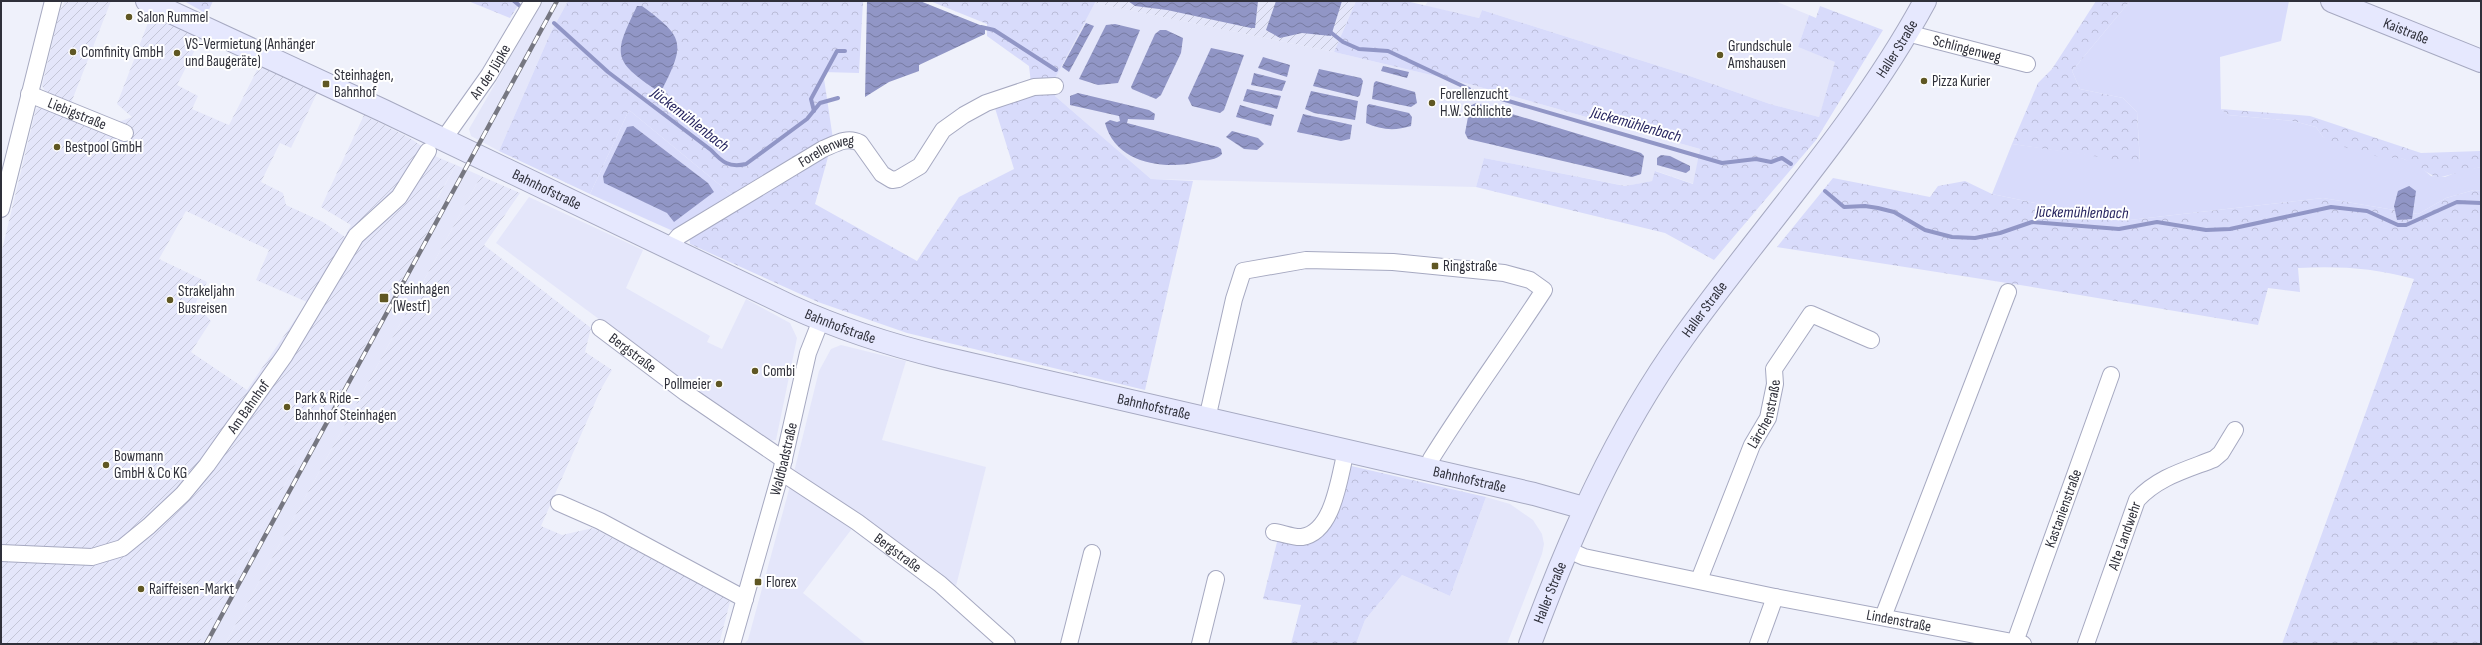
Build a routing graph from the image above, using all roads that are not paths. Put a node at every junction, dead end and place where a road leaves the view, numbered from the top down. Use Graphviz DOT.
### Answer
graph roads {
  1 [pos="53,1"];
  2 [pos="147,1"];
  3 [pos="1925,1"];
  4 [pos="2332,1"];
  5 [pos="533,2"];
  6 [pos="1907,33"];
  7 [pos="2481,61"];
  8 [pos="2027,64"];
  9 [pos="1055,86"];
  10 [pos="29,94"];
  11 [pos="125,133"];
  12 [pos="435,146"];
  13 [pos="1,209"];
  14 [pos="668,249"];
  15 [pos="2008,292"];
  16 [pos="821,320"];
  17 [pos="600,328"];
  18 [pos="1872,340"];
  19 [pos="2111,375"];
  20 [pos="1207,419"];
  21 [pos="2235,430"];
  22 [pos="1346,451"];
  23 [pos="782,466"];
  24 [pos="1428,470"];
  25 [pos="558,503"];
  26 [pos="1584,508"];
  27 [pos="1274,532"];
  28 [pos="1566,549"];
  29 [pos="1,552"];
  30 [pos="1092,553"];
  31 [pos="1216,579"];
  32 [pos="1699,580"];
  33 [pos="1775,597"];
  34 [pos="745,599"];
  35 [pos="1883,617"];
  36 [pos="2019,643"];
  37 [pos="732,644"];
  38 [pos="1007,644"];
  39 [pos="1069,644"];
  40 [pos="1200,644"];
  41 [pos="1530,644"];
  42 [pos="1758,644"];
  43 [pos="2086,644"];
  1 -- 10 [label="street, Liebigstraße"];
  2 -- 12 [label="street, Bahnhofstraße"];
  3 -- 6 [label="street, Haller Straße"];
  4 -- 7 [label="street, Kaistraße"];
  5 -- 12 [label="street, An der Jüpke"];
  6 -- 8 [label="street, Schlingenweg"];
  6 -- 26 [label="street, Haller Straße"];
  9 -- 14 [label="street, Forellenweg"];
  10 -- 11 [label="street, Liebigstraße"];
  10 -- 13 [label="street, Liebigstraße"];
  12 -- 14 [label="street, Bahnhofstraße"];
  12 -- 29 [label="street, Am Bahnhof"];
  14 -- 16 [label="street, Bahnhofstraße"];
  15 -- 35 [label="street"];
  16 -- 20 [label="street, Bahnhofstraße"];
  16 -- 23 [label="street, Waldbadstraße"];
  17 -- 23 [label="street, Bergstraße"];
  18 -- 32 [label="street, Lärchenstraße"];
  19 -- 36 [label="street, Kastanienstraße"];
  20 -- 22 [label="street, Bahnhofstraße"];
  20 -- 24 [label="street"];
  21 -- 43 [label="street, Alte Landwehr"];
  22 -- 24 [label="street, Bahnhofstraße"];
  22 -- 27 [label="street"];
  23 -- 34 [label="street, Waldbadstraße"];
  23 -- 38 [label="street, Bergstraße"];
  24 -- 26 [label="street, Bahnhofstraße"];
  25 -- 34 [label="street"];
  26 -- 28 [label="street, Haller Straße"];
  28 -- 32 [label="street, Lindenstraße"];
  28 -- 41 [label="street, Haller Straße"];
  30 -- 39 [label="street"];
  31 -- 40 [label="street"];
  32 -- 33 [label="street, Lindenstraße"];
  33 -- 35 [label="street, Lindenstraße"];
  33 -- 42 [label="street"];
  34 -- 37 [label="street, Waldbadstraße"];
  35 -- 36 [label="street, Lindenstraße"];
}
